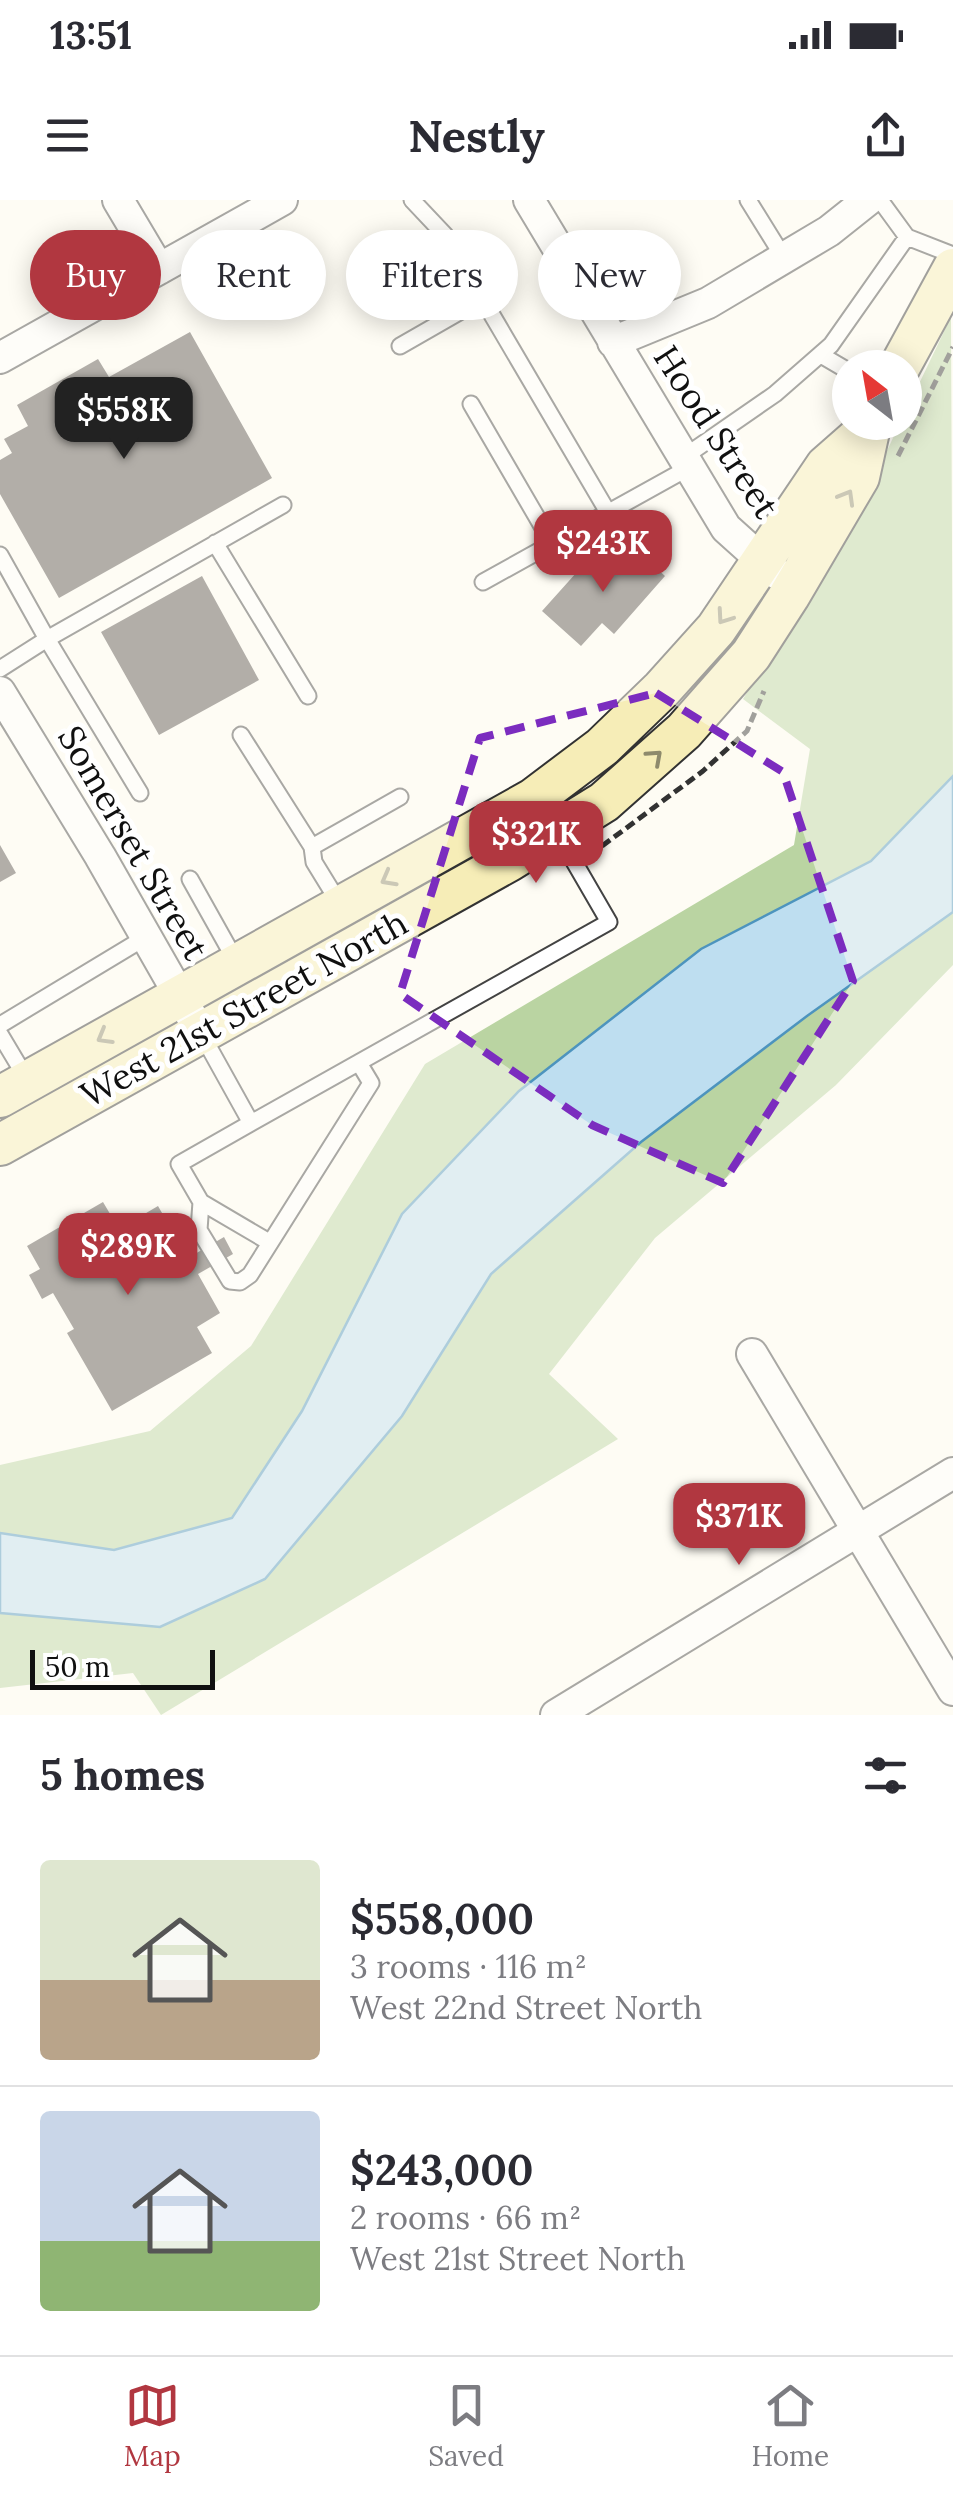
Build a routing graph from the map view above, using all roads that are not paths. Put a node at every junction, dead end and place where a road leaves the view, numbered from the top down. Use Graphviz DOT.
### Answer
graph roads {
  1 [pos="118,200"];
  2 [pos="282,200"];
  3 [pos="412,200"];
  4 [pos="528,200"];
  5 [pos="748,200"];
  6 [pos="868,200"];
  7 [pos="880,200"];
  8 [pos="136,230"];
  9 [pos="441,230"];
  10 [pos="907,237"];
  11 [pos="953,255"];
  12 [pos="784,258"];
  13 [pos="161,268"];
  14 [pos="953,269"];
  15 [pos="68,320"];
  16 [pos="444,320"];
  17 [pos="495,320"];
  18 [pos="613,342"];
  19 [pos="400,346"];
  20 [pos="910,350"];
  21 [pos="821,355"];
  22 [pos="0,358"];
  23 [pos="832,361"];
  24 [pos="471,404"];
  25 [pos="854,440"];
  26 [pos="866,440"];
  27 [pos="687,462"];
  28 [pos="283,505"];
  29 [pos="609,514"];
  30 [pos="216,544"];
  31 [pos="553,544"];
  32 [pos="0,555"];
  33 [pos="762,562"];
  34 [pos="483,582"];
  35 [pos="795,587"];
  36 [pos="47,639"];
  37 [pos="0,669"];
  38 [pos="308,696"];
  39 [pos="2,699"];
  40 [pos="240,735"];
  41 [pos="140,793"];
  42 [pos="400,798"];
  43 [pos="557,833"];
  44 [pos="312,847"];
  45 [pos="190,878"];
  46 [pos="340,906"];
  47 [pos="146,936"];
  48 [pos="237,963"];
  49 [pos="178,995"];
  50 [pos="0,1025"];
  51 [pos="200,1033"];
  52 [pos="0,1034"];
  53 [pos="359,1063"];
  54 [pos="14,1089"];
  55 [pos="252,1124"];
  56 [pos="0,1145"];
  57 [pos="201,1202"];
  58 [pos="268,1242"];
  59 [pos="752,1354"];
  60 [pos="953,1473"];
  61 [pos="858,1531"];
  62 [pos="953,1690"];
  63 [pos="556,1715"];
  1 -- 8 [label="street"];
  2 -- 13 [label="street"];
  3 -- 9 [label="lane"];
  4 -- 18 [label="street, Hood Street"];
  5 -- 12 [label="lane"];
  6 -- 12 [label="street"];
  7 -- 10 [label="lane"];
  10 -- 11 [label="lane"];
  10 -- 21 [label="lane"];
  12 -- 18 [label="street"];
  14 -- 20 [label="main road"];
  15 -- 22 [label="street"];
  16 -- 19 [label="lane"];
  17 -- 29 [label="lane"];
  18 -- 27 [label="street, Hood Street"];
  21 -- 23 [label="lane"];
  21 -- 27 [label="lane"];
  24 -- 31 [label="lane"];
  25 -- 33 [label="main road, West 21st Street North"];
  35 -- 26 [label="main road, West 21st Street North, one-way"];
  27 -- 29 [label="lane"];
  27 -- 33 [label="street, Hood Street"];
  28 -- 30 [label="lane"];
  29 -- 31 [label="lane"];
  30 -- 36 [label="lane"];
  30 -- 38 [label="lane"];
  31 -- 34 [label="lane"];
  32 -- 36 [label="lane"];
  33 -- 35 [label="street, Hood Street"];
  33 -- 46 [label="main road, West 21st Street North, one-way"];
  43 -- 35 [label="main road, West 21st Street North, one-way"];
  36 -- 37 [label="lane"];
  36 -- 41 [label="lane"];
  39 -- 47 [label="street, Somerset Street"];
  40 -- 44 [label="lane"];
  42 -- 44 [label="lane"];
  43 -- 51 [label="main road, West 21st Street North"];
  43 -- 53 [label="lane"];
  44 -- 46 [label="lane"];
  45 -- 48 [label="lane"];
  46 -- 48 [label="main road, West 21st Street North"];
  47 -- 49 [label="street, Somerset Street"];
  47 -- 50 [label="lane"];
  48 -- 49 [label="main road, West 21st Street North"];
  49 -- 51 [label="street, Somerset Street"];
  49 -- 54 [label="main road, West 21st Street North, one-way"];
  51 -- 55 [label="lane"];
  51 -- 56 [label="main road, West 21st Street North"];
  52 -- 54 [label="lane"];
  53 -- 55 [label="lane"];
  53 -- 58 [label="lane"];
  55 -- 57 [label="lane"];
  57 -- 58 [label="lane"];
  57 -- 58 [label="lane"];
  59 -- 61 [label="street"];
  60 -- 61 [label="street"];
  61 -- 62 [label="street"];
  61 -- 63 [label="street"];
}
